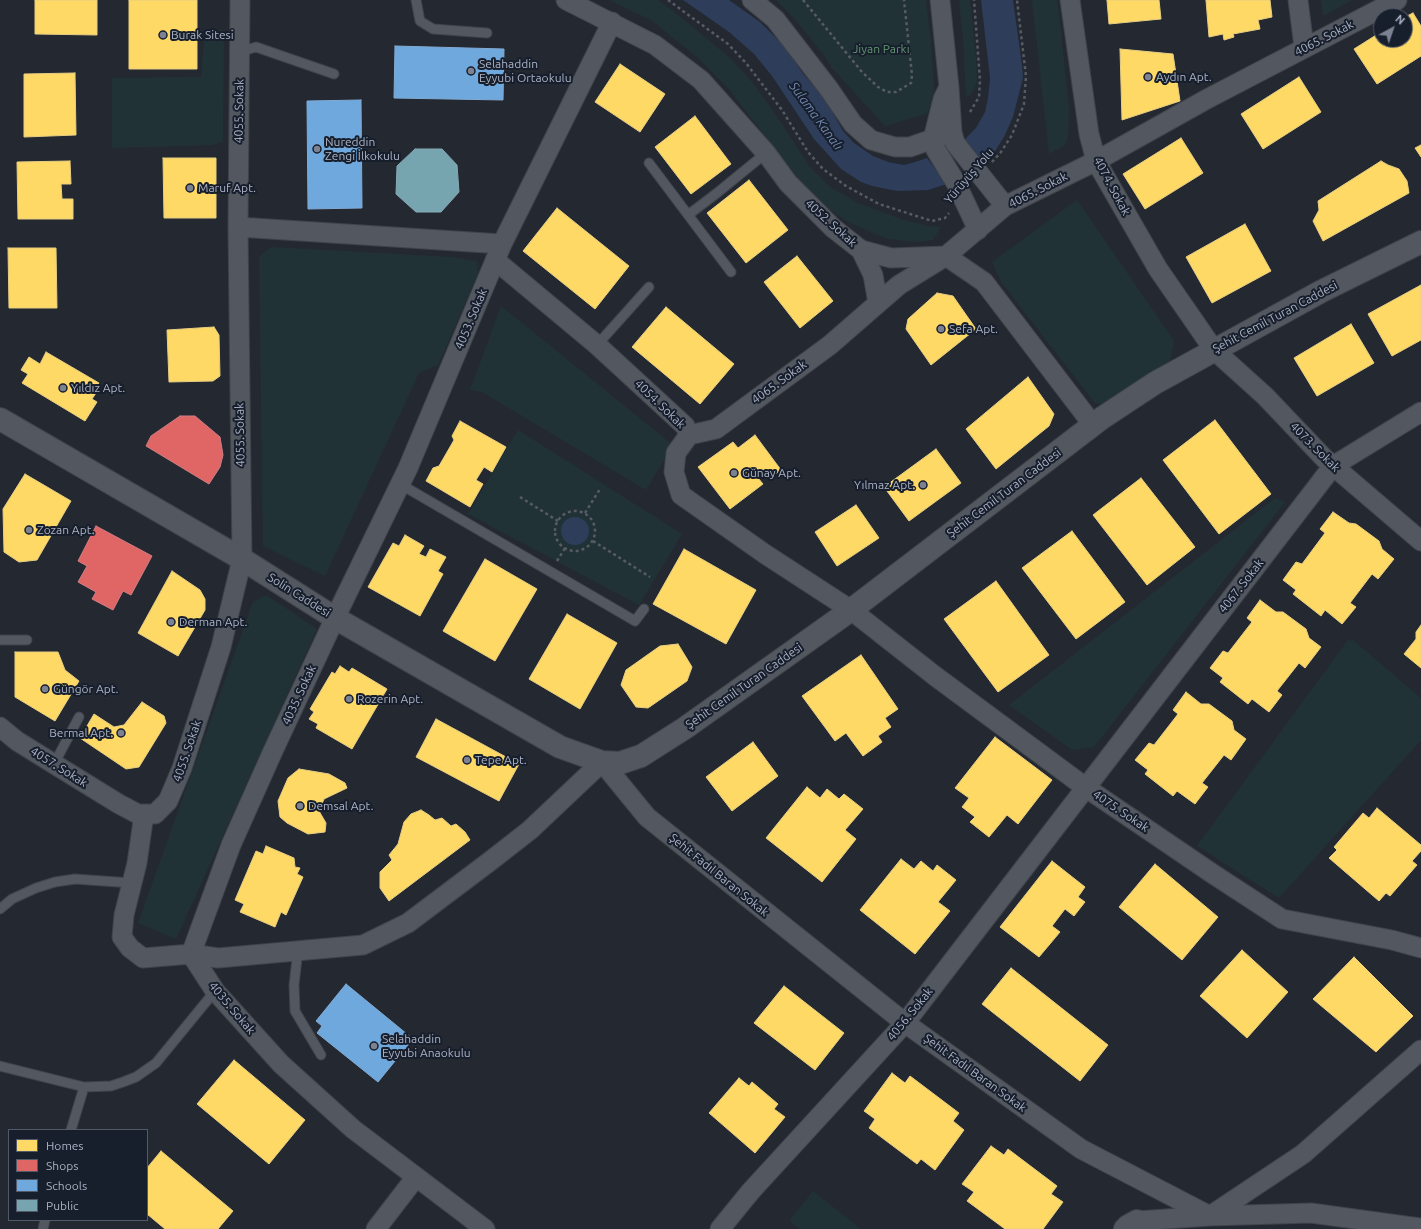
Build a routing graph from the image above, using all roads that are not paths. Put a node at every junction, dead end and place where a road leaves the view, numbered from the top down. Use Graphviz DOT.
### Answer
graph roads {
  1 [pos="240,0"];
  2 [pos="416,0"];
  3 [pos="566,0"];
  4 [pos="752,0"];
  5 [pos="940,0"];
  6 [pos="1070,0"];
  7 [pos="1298,0"];
  8 [pos="1397,0"];
  9 [pos="612,22"];
  10 [pos="487,33"];
  11 [pos="1304,47"];
  12 [pos="239,52"];
  13 [pos="334,74"];
  14 [pos="949,87"];
  15 [pos="955,140"];
  16 [pos="936,147"];
  17 [pos="766,154"];
  18 [pos="1096,161"];
  19 [pos="649,163"];
  20 [pos="1005,206"];
  21 [pos="688,215"];
  22 [pos="238,227"];
  23 [pos="978,230"];
  24 [pos="1421,242"];
  25 [pos="861,250"];
  26 [pos="499,252"];
  27 [pos="946,256"];
  28 [pos="731,272"];
  29 [pos="649,288"];
  30 [pos="878,303"];
  31 [pos="597,345"];
  32 [pos="1214,350"];
  33 [pos="1421,412"];
  34 [pos="0,419"];
  35 [pos="1094,425"];
  36 [pos="689,435"];
  37 [pos="1333,466"];
  38 [pos="400,484"];
  39 [pos="1421,541"];
  40 [pos="242,559"];
  41 [pos="644,609"];
  42 [pos="851,610"];
  43 [pos="335,618"];
  44 [pos="0,640"];
  45 [pos="27,640"];
  46 [pos="79,717"];
  47 [pos="0,727"];
  48 [pos="602,762"];
  49 [pos="54,764"];
  50 [pos="1085,787"];
  51 [pos="144,814"];
  52 [pos="132,883"];
  53 [pos="0,909"];
  54 [pos="1421,948"];
  55 [pos="298,950"];
  56 [pos="192,954"];
  57 [pos="214,991"];
  58 [pos="905,1023"];
  59 [pos="1421,1050"];
  60 [pos="321,1055"];
  61 [pos="0,1066"];
  62 [pos="84,1087"];
  63 [pos="71,1129"];
  64 [pos="416,1177"];
  65 [pos="1210,1216"];
  66 [pos="1131,1225"];
  67 [pos="1421,1228"];
  68 [pos="376,1229"];
  69 [pos="485,1229"];
  70 [pos="720,1229"];
  1 -- 12 [label="street, 4055. Sokak"];
  2 -- 10 [label="lane"];
  3 -- 9 [label="street, 4052. Sokak"];
  4 -- 16 [label="street"];
  5 -- 14 [label="street"];
  6 -- 18 [label="street, 4074. Sokak"];
  7 -- 11 [label="street"];
  8 -- 11 [label="street, 4065. Sokak"];
  9 -- 17 [label="street, 4052. Sokak"];
  9 -- 26 [label="street, 4053. Sokak"];
  11 -- 18 [label="street, 4065. Sokak"];
  12 -- 13 [label="lane"];
  12 -- 22 [label="street, 4055. Sokak"];
  14 -- 15 [label="street"];
  14 -- 16 [label="street"];
  15 -- 16 [label="street"];
  15 -- 20 [label="street"];
  16 -- 23 [label="street"];
  17 -- 21 [label="lane"];
  17 -- 25 [label="street, 4052. Sokak"];
  18 -- 20 [label="street, 4065. Sokak"];
  18 -- 32 [label="street, 4074. Sokak"];
  19 -- 21 [label="lane"];
  20 -- 23 [label="street, 4065. Sokak"];
  21 -- 28 [label="lane"];
  22 -- 26 [label="street"];
  22 -- 40 [label="street, 4055. Sokak"];
  23 -- 27 [label="street, 4065. Sokak"];
  24 -- 32 [label="street, Şehit Cemil Turan Caddesi"];
  25 -- 27 [label="street, 4052. Sokak"];
  25 -- 30 [label="street"];
  26 -- 31 [label="street, 4054. Sokak"];
  26 -- 38 [label="street, 4053. Sokak"];
  27 -- 30 [label="street, 4065. Sokak"];
  27 -- 35 [label="street"];
  29 -- 31 [label="lane"];
  30 -- 36 [label="street, 4065. Sokak"];
  31 -- 36 [label="street, 4054. Sokak"];
  32 -- 35 [label="street, Şehit Cemil Turan Caddesi"];
  32 -- 37 [label="street, 4073. Sokak"];
  33 -- 37 [label="street, 4067. Sokak"];
  34 -- 40 [label="street, Solin Caddesi"];
  35 -- 42 [label="street, Şehit Cemil Turan Caddesi"];
  36 -- 42 [label="street, 4054. Sokak"];
  37 -- 39 [label="street, 4073. Sokak"];
  37 -- 50 [label="street, 4067. Sokak"];
  38 -- 41 [label="lane"];
  38 -- 43 [label="street, 4053. Sokak"];
  40 -- 43 [label="street, Solin Caddesi"];
  40 -- 51 [label="street, 4055. Sokak"];
  42 -- 48 [label="street, Şehit Cemil Turan Caddesi"];
  42 -- 50 [label="street, 4075. Sokak"];
  43 -- 48 [label="street, Solin Caddesi"];
  43 -- 56 [label="street, 4035. Sokak"];
  44 -- 45 [label="lane"];
  46 -- 49 [label="lane"];
  47 -- 49 [label="street, 4057. Sokak"];
  48 -- 55 [label="street"];
  48 -- 58 [label="street, Şehit Fadıl Baran Sokak"];
  49 -- 51 [label="street, 4057. Sokak"];
  50 -- 54 [label="street, 4075. Sokak"];
  50 -- 58 [label="street, 4056. Sokak"];
  51 -- 52 [label="street"];
  52 -- 53 [label="lane"];
  52 -- 56 [label="street"];
  55 -- 56 [label="street"];
  55 -- 60 [label="lane"];
  56 -- 57 [label="street, 4035. Sokak"];
  57 -- 62 [label="lane"];
  57 -- 64 [label="street, 4035. Sokak"];
  58 -- 65 [label="street, Şehit Fadıl Baran Sokak"];
  58 -- 70 [label="street, 4056. Sokak"];
  59 -- 65 [label="street"];
  61 -- 62 [label="lane"];
  62 -- 63 [label="lane"];
  64 -- 68 [label="street"];
  64 -- 69 [label="street, 4035. Sokak"];
  65 -- 66 [label="street"];
  65 -- 67 [label="street, Şehit Fadıl Baran Sokak"];
}
